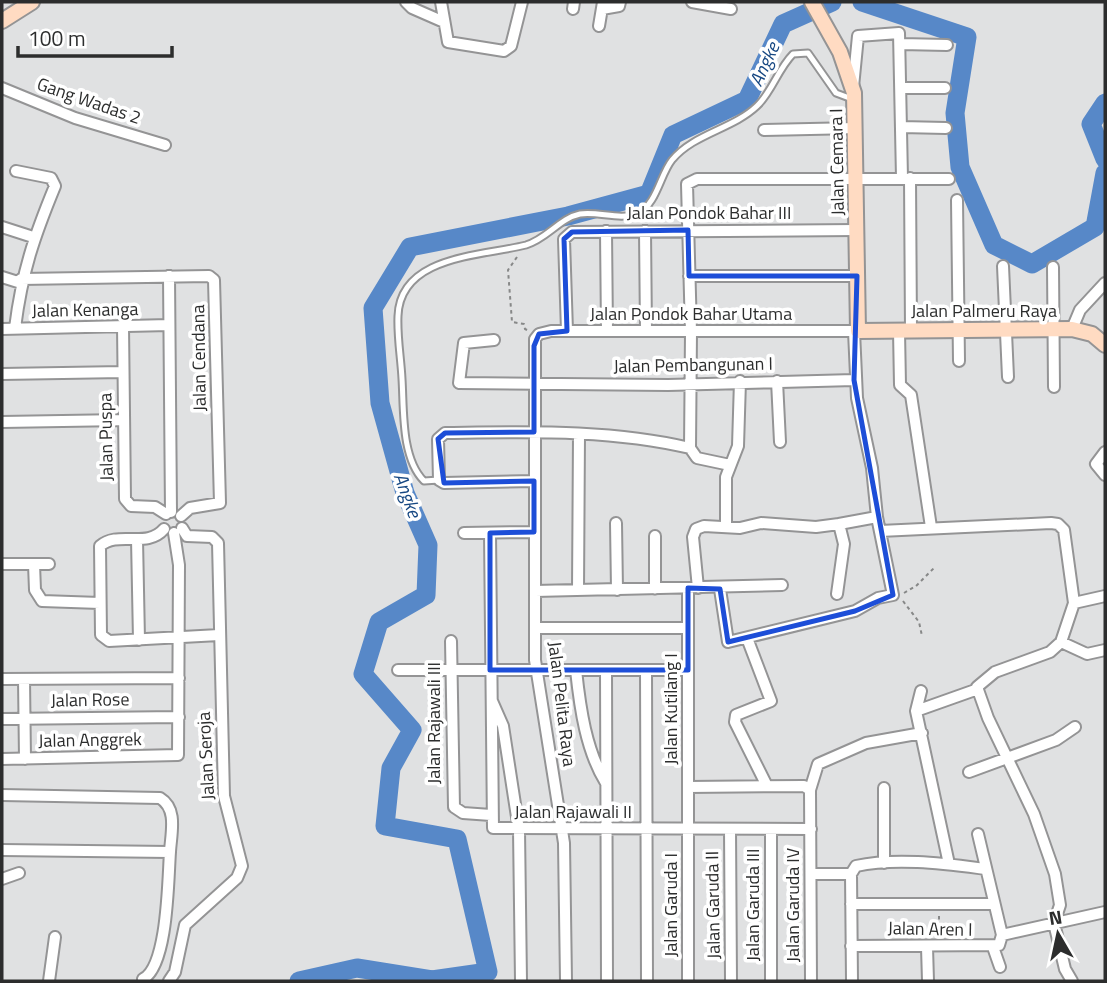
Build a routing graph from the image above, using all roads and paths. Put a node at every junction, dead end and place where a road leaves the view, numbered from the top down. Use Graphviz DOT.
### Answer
graph roads {
  1 [pos="32,2"];
  2 [pos="406,2"];
  3 [pos="441,2"];
  4 [pos="522,2"];
  5 [pos="620,2"];
  6 [pos="692,2"];
  7 [pos="812,2"];
  8 [pos="708,3"];
  9 [pos="603,5"];
  10 [pos="731,9"];
  11 [pos="2,20"];
  12 [pos="443,21"];
  13 [pos="599,26"];
  14 [pos="901,44"];
  15 [pos="947,45"];
  16 [pos="2,88"];
  17 [pos="901,88"];
  18 [pos="945,88"];
  19 [pos="854,93"];
  20 [pos="901,127"];
  21 [pos="856,128"];
  22 [pos="946,128"];
  23 [pos="764,130"];
  24 [pos="165,145"];
  25 [pos="16,171"];
  26 [pos="857,178"];
  27 [pos="906,178"];
  28 [pos="949,179"];
  29 [pos="957,200"];
  30 [pos="2,227"];
  31 [pos="688,230"];
  32 [pos="857,230"];
  33 [pos="606,231"];
  34 [pos="645,231"];
  35 [pos="33,237"];
  36 [pos="516,247"];
  37 [pos="1003,266"];
  38 [pos="1053,267"];
  39 [pos="169,276"];
  40 [pos="689,276"];
  41 [pos="857,276"];
  42 [pos="2,277"];
  43 [pos="21,281"];
  44 [pos="1105,284"];
  45 [pos="123,326"];
  46 [pos="169,326"];
  47 [pos="15,328"];
  48 [pos="2,329"];
  49 [pos="1072,329"];
  50 [pos="959,330"];
  51 [pos="1006,330"];
  52 [pos="1054,330"];
  53 [pos="566,331"];
  54 [pos="607,331"];
  55 [pos="646,331"];
  56 [pos="856,331"];
  57 [pos="905,331"];
  58 [pos="544,332"];
  59 [pos="691,332"];
  60 [pos="495,340"];
  61 [pos="1105,345"];
  62 [pos="959,361"];
  63 [pos="123,372"];
  64 [pos="2,374"];
  65 [pos="1008,377"];
  66 [pos="854,380"];
  67 [pos="740,381"];
  68 [pos="777,381"];
  69 [pos="691,383"];
  70 [pos="533,384"];
  71 [pos="1054,387"];
  72 [pos="123,420"];
  73 [pos="2,422"];
  74 [pos="534,432"];
  75 [pos="579,435"];
  76 [pos="780,442"];
  77 [pos="690,448"];
  78 [pos="1105,452"];
  79 [pos="730,465"];
  80 [pos="1105,475"];
  81 [pos="439,480"];
  82 [pos="534,481"];
  83 [pos="173,514"];
  84 [pos="877,517"];
  85 [pos="616,523"];
  86 [pos="839,524"];
  87 [pos="726,527"];
  88 [pos="931,527"];
  89 [pos="173,530"];
  90 [pos="880,530"];
  91 [pos="534,532"];
  92 [pos="464,533"];
  93 [pos="490,533"];
  94 [pos="655,536"];
  95 [pos="137,539"];
  96 [pos="2,564"];
  97 [pos="34,564"];
  98 [pos="49,564"];
  99 [pos="934,567"];
  100 [pos="782,585"];
  101 [pos="693,588"];
  102 [pos="655,589"];
  103 [pos="720,589"];
  104 [pos="578,590"];
  105 [pos="617,590"];
  106 [pos="535,591"];
  107 [pos="837,594"];
  108 [pos="1105,596"];
  109 [pos="100,603"];
  110 [pos="1074,603"];
  111 [pos="535,628"];
  112 [pos="688,628"];
  113 [pos="219,635"];
  114 [pos="922,636"];
  115 [pos="179,637"];
  116 [pos="747,638"];
  117 [pos="139,640"];
  118 [pos="451,641"];
  119 [pos="1061,642"];
  120 [pos="1105,650"];
  121 [pos="398,670"];
  122 [pos="451,670"];
  123 [pos="490,670"];
  124 [pos="537,670"];
  125 [pos="576,670"];
  126 [pos="606,670"];
  127 [pos="646,670"];
  128 [pos="688,670"];
  129 [pos="179,678"];
  130 [pos="2,679"];
  131 [pos="24,679"];
  132 [pos="978,689"];
  133 [pos="921,691"];
  134 [pos="490,699"];
  135 [pos="916,711"];
  136 [pos="179,717"];
  137 [pos="2,719"];
  138 [pos="24,719"];
  139 [pos="1075,727"];
  140 [pos="922,733"];
  141 [pos="606,746"];
  142 [pos="589,748"];
  143 [pos="1008,756"];
  144 [pos="24,758"];
  145 [pos="2,759"];
  146 [pos="969,772"];
  147 [pos="606,783"];
  148 [pos="767,786"];
  149 [pos="688,787"];
  150 [pos="884,788"];
  151 [pos="810,790"];
  152 [pos="2,795"];
  153 [pos="491,815"];
  154 [pos="562,829"];
  155 [pos="606,829"];
  156 [pos="647,829"];
  157 [pos="688,829"];
  158 [pos="730,829"];
  159 [pos="771,829"];
  160 [pos="811,829"];
  161 [pos="519,830"];
  162 [pos="978,834"];
  163 [pos="2,850"];
  164 [pos="170,852"];
  165 [pos="884,863"];
  166 [pos="950,864"];
  167 [pos="986,869"];
  168 [pos="19,873"];
  169 [pos="811,874"];
  170 [pos="851,874"];
  171 [pos="2,879"];
  172 [pos="851,904"];
  173 [pos="939,904"];
  174 [pos="994,904"];
  175 [pos="1105,912"];
  176 [pos="1054,923"];
  177 [pos="1002,935"];
  178 [pos="55,937"];
  179 [pos="851,946"];
  180 [pos="927,947"];
  181 [pos="939,947"];
  182 [pos="993,947"];
  183 [pos="1000,967"];
  184 [pos="143,979"];
  185 [pos="49,981"];
  186 [pos="169,981"];
  187 [pos="521,981"];
  188 [pos="566,981"];
  189 [pos="607,981"];
  190 [pos="647,981"];
  191 [pos="688,981"];
  192 [pos="731,981"];
  193 [pos="771,981"];
  194 [pos="811,981"];
  195 [pos="852,981"];
  196 [pos="928,981"];
  197 [pos="1072,981"];
  1 -- 11 [label="street"];
  2 -- 12 [label="street"];
  3 -- 12 [label="street"];
  4 -- 12 [label="street"];
  5 -- 9 [label="street"];
  6 -- 8 [label="street"];
  7 -- 19 [label="street, Jalan Cemara I"];
  8 -- 10 [label="street"];
  9 -- 13 [label="street"];
  14 -- 15 [label="street"];
  14 -- 17 [label="street"];
  14 -- 19 [label="street"];
  16 -- 24 [label="street, Gang Wadas 2"];
  17 -- 18 [label="street"];
  17 -- 20 [label="street"];
  19 -- 21 [label="street, Jalan Cemara I"];
  19 -- 36 [label="lane"];
  20 -- 22 [label="street"];
  20 -- 27 [label="street"];
  21 -- 23 [label="street"];
  21 -- 26 [label="street, Jalan Cemara I"];
  25 -- 35 [label="street"];
  26 -- 27 [label="street"];
  26 -- 31 [label="street"];
  26 -- 32 [label="street, Jalan Cemara I"];
  27 -- 28 [label="street"];
  27 -- 57 [label="street"];
  29 -- 50 [label="street"];
  30 -- 35 [label="street"];
  31 -- 32 [label="street, Jalan Pondok Bahar III"];
  31 -- 34 [label="street, Jalan Pondok Bahar III"];
  31 -- 40 [label="street"];
  32 -- 41 [label="street, Jalan Cemara I"];
  33 -- 34 [label="street, Jalan Pondok Bahar III"];
  33 -- 53 [label="street, Jalan Pondok Bahar III"];
  33 -- 54 [label="street"];
  34 -- 55 [label="street"];
  35 -- 43 [label="street"];
  36 -- 58 [label="path"];
  36 -- 81 [label="lane"];
  37 -- 51 [label="street"];
  38 -- 52 [label="street"];
  39 -- 43 [label="street, Jalan Cendana"];
  39 -- 46 [label="street"];
  39 -- 83 [label="street, Jalan Cendana"];
  40 -- 41 [label="street"];
  40 -- 59 [label="street"];
  41 -- 56 [label="street, Jalan Cemara I"];
  42 -- 43 [label="street, Jalan Cendana"];
  43 -- 47 [label="street"];
  44 -- 49 [label="street"];
  45 -- 46 [label="street, Jalan Kenanga"];
  45 -- 47 [label="street, Jalan Kenanga"];
  45 -- 63 [label="street, Jalan Puspa"];
  46 -- 83 [label="street"];
  47 -- 48 [label="street, Jalan Kenanga"];
  49 -- 52 [label="street, Jalan Palmeru Raya"];
  49 -- 61 [label="street, Jalan Palmeru Raya"];
  50 -- 51 [label="street, Jalan Palmeru Raya"];
  50 -- 57 [label="street, Jalan Palmeru Raya"];
  50 -- 62 [label="street"];
  51 -- 52 [label="street, Jalan Palmeru Raya"];
  51 -- 65 [label="street"];
  52 -- 71 [label="street"];
  53 -- 54 [label="street, Jalan Pondok Bahar Utama"];
  53 -- 58 [label="street, Jalan Pondok Bahar Utama"];
  54 -- 55 [label="street, Jalan Pondok Bahar Utama"];
  55 -- 59 [label="street, Jalan Pondok Bahar Utama"];
  56 -- 57 [label="street, Jalan Palmeru Raya"];
  56 -- 59 [label="street, Jalan Pondok Bahar Utama"];
  56 -- 66 [label="street, Jalan Cemara I"];
  57 -- 88 [label="street"];
  58 -- 70 [label="street, Jalan Pelita Raya"];
  59 -- 69 [label="street"];
  60 -- 70 [label="street, Jalan Pembangunan I"];
  63 -- 64 [label="street"];
  63 -- 72 [label="street, Jalan Puspa"];
  66 -- 68 [label="street, Jalan Pembangunan I"];
  66 -- 84 [label="street, Jalan Cemara I"];
  67 -- 68 [label="street, Jalan Pembangunan I"];
  67 -- 69 [label="street, Jalan Pembangunan I"];
  67 -- 79 [label="street"];
  68 -- 76 [label="street"];
  69 -- 70 [label="street, Jalan Pembangunan I"];
  69 -- 77 [label="street"];
  70 -- 74 [label="street, Jalan Pelita Raya"];
  72 -- 73 [label="street"];
  72 -- 83 [label="street, Jalan Puspa"];
  74 -- 75 [label="street"];
  74 -- 81 [label="street"];
  74 -- 82 [label="street, Jalan Pelita Raya"];
  75 -- 77 [label="street"];
  75 -- 104 [label="street"];
  77 -- 79 [label="street"];
  78 -- 80 [label="street"];
  79 -- 87 [label="street"];
  81 -- 82 [label="street"];
  82 -- 91 [label="street, Jalan Pelita Raya"];
  83 -- 89 [label="street"];
  83 -- 89 [label="street"];
  84 -- 86 [label="street"];
  84 -- 90 [label="street, Jalan Cemara I"];
  85 -- 105 [label="street"];
  86 -- 87 [label="street"];
  86 -- 107 [label="street"];
  87 -- 101 [label="street, Jalan Kutilang I"];
  88 -- 90 [label="street"];
  88 -- 110 [label="street"];
  89 -- 95 [label="street"];
  89 -- 113 [label="street, Jalan Seroja"];
  89 -- 115 [label="street"];
  90 -- 116 [label="street, Jalan Cemara I"];
  91 -- 93 [label="street"];
  91 -- 106 [label="street, Jalan Pelita Raya"];
  92 -- 93 [label="street"];
  93 -- 123 [label="street, Jalan Rajawali II"];
  94 -- 102 [label="street"];
  95 -- 109 [label="street"];
  95 -- 117 [label="street"];
  96 -- 97 [label="street"];
  97 -- 98 [label="street"];
  97 -- 109 [label="street"];
  99 -- 114 [label="path"];
  100 -- 103 [label="street"];
  101 -- 102 [label="street"];
  101 -- 103 [label="street"];
  101 -- 112 [label="street, Jalan Kutilang I"];
  102 -- 105 [label="street"];
  103 -- 116 [label="street"];
  104 -- 105 [label="street"];
  104 -- 106 [label="street"];
  106 -- 111 [label="street, Jalan Pelita Raya"];
  108 -- 110 [label="street"];
  109 -- 117 [label="street"];
  110 -- 119 [label="street"];
  111 -- 112 [label="street"];
  111 -- 124 [label="street, Jalan Pelita Raya"];
  112 -- 128 [label="street, Jalan Kutilang I"];
  113 -- 115 [label="street"];
  113 -- 186 [label="street, Jalan Seroja"];
  115 -- 117 [label="street"];
  115 -- 129 [label="street"];
  116 -- 148 [label="street"];
  118 -- 122 [label="street, Jalan Rajawali III"];
  119 -- 120 [label="street"];
  119 -- 132 [label="street"];
  121 -- 122 [label="street"];
  122 -- 123 [label="street"];
  122 -- 153 [label="street, Jalan Rajawali III"];
  123 -- 124 [label="street"];
  123 -- 134 [label="street, Jalan Rajawali II"];
  124 -- 125 [label="street"];
  124 -- 154 [label="street, Jalan Pelita Raya"];
  125 -- 126 [label="street"];
  125 -- 142 [label="street"];
  126 -- 127 [label="street"];
  126 -- 141 [label="street"];
  127 -- 128 [label="street"];
  127 -- 156 [label="street"];
  128 -- 149 [label="street, Jalan Kutilang I"];
  129 -- 131 [label="street"];
  129 -- 136 [label="street"];
  130 -- 131 [label="street"];
  131 -- 138 [label="street"];
  132 -- 135 [label="street"];
  132 -- 143 [label="street"];
  133 -- 135 [label="street"];
  134 -- 153 [label="street, Jalan Rajawali II"];
  134 -- 161 [label="street"];
  135 -- 140 [label="street"];
  136 -- 138 [label="street, Jalan Rose"];
  136 -- 144 [label="street, Jalan Anggrek"];
  137 -- 138 [label="street, Jalan Rose"];
  138 -- 144 [label="street"];
  139 -- 143 [label="street"];
  140 -- 151 [label="street"];
  140 -- 166 [label="street"];
  141 -- 142 [label="street"];
  141 -- 147 [label="street"];
  142 -- 147 [label="street"];
  143 -- 146 [label="street"];
  143 -- 176 [label="street"];
  144 -- 145 [label="street, Jalan Anggrek"];
  147 -- 155 [label="street"];
  148 -- 149 [label="street"];
  148 -- 151 [label="street"];
  149 -- 157 [label="street, Jalan Kutilang I"];
  150 -- 165 [label="street"];
  151 -- 160 [label="street, Jalan Garuda IV"];
  152 -- 164 [label="street"];
  153 -- 161 [label="street, Jalan Rajawali II"];
  154 -- 155 [label="street, Jalan Rajawali II"];
  154 -- 161 [label="street, Jalan Rajawali II"];
  154 -- 188 [label="street, Jalan Pelita Raya"];
  155 -- 156 [label="street, Jalan Rajawali II"];
  155 -- 189 [label="street"];
  156 -- 157 [label="street, Jalan Rajawali II"];
  156 -- 190 [label="street"];
  157 -- 158 [label="street, Jalan Rajawali II"];
  157 -- 191 [label="street, Jalan Garuda I"];
  158 -- 159 [label="street, Jalan Rajawali II"];
  158 -- 192 [label="street, Jalan Garuda II"];
  159 -- 160 [label="street, Jalan Rajawali II"];
  159 -- 193 [label="street, Jalan Garuda III"];
  160 -- 169 [label="street, Jalan Garuda IV"];
  161 -- 187 [label="street"];
  162 -- 167 [label="street"];
  163 -- 164 [label="street"];
  164 -- 184 [label="street"];
  165 -- 166 [label="street"];
  165 -- 170 [label="street"];
  166 -- 167 [label="street"];
  167 -- 174 [label="street"];
  168 -- 171 [label="street"];
  169 -- 170 [label="street"];
  169 -- 194 [label="street, Jalan Garuda IV"];
  170 -- 172 [label="street"];
  172 -- 173 [label="street"];
  172 -- 179 [label="street"];
  173 -- 174 [label="street"];
  173 -- 181 [label="path"];
  174 -- 177 [label="street"];
  175 -- 176 [label="street"];
  176 -- 177 [label="street"];
  176 -- 197 [label="street"];
  177 -- 182 [label="street, Jalan Aren I"];
  178 -- 185 [label="street"];
  179 -- 180 [label="street, Jalan Aren I"];
  179 -- 195 [label="street"];
  180 -- 181 [label="street, Jalan Aren I"];
  180 -- 196 [label="street"];
  181 -- 182 [label="street, Jalan Aren I"];
  182 -- 183 [label="street"];
}
